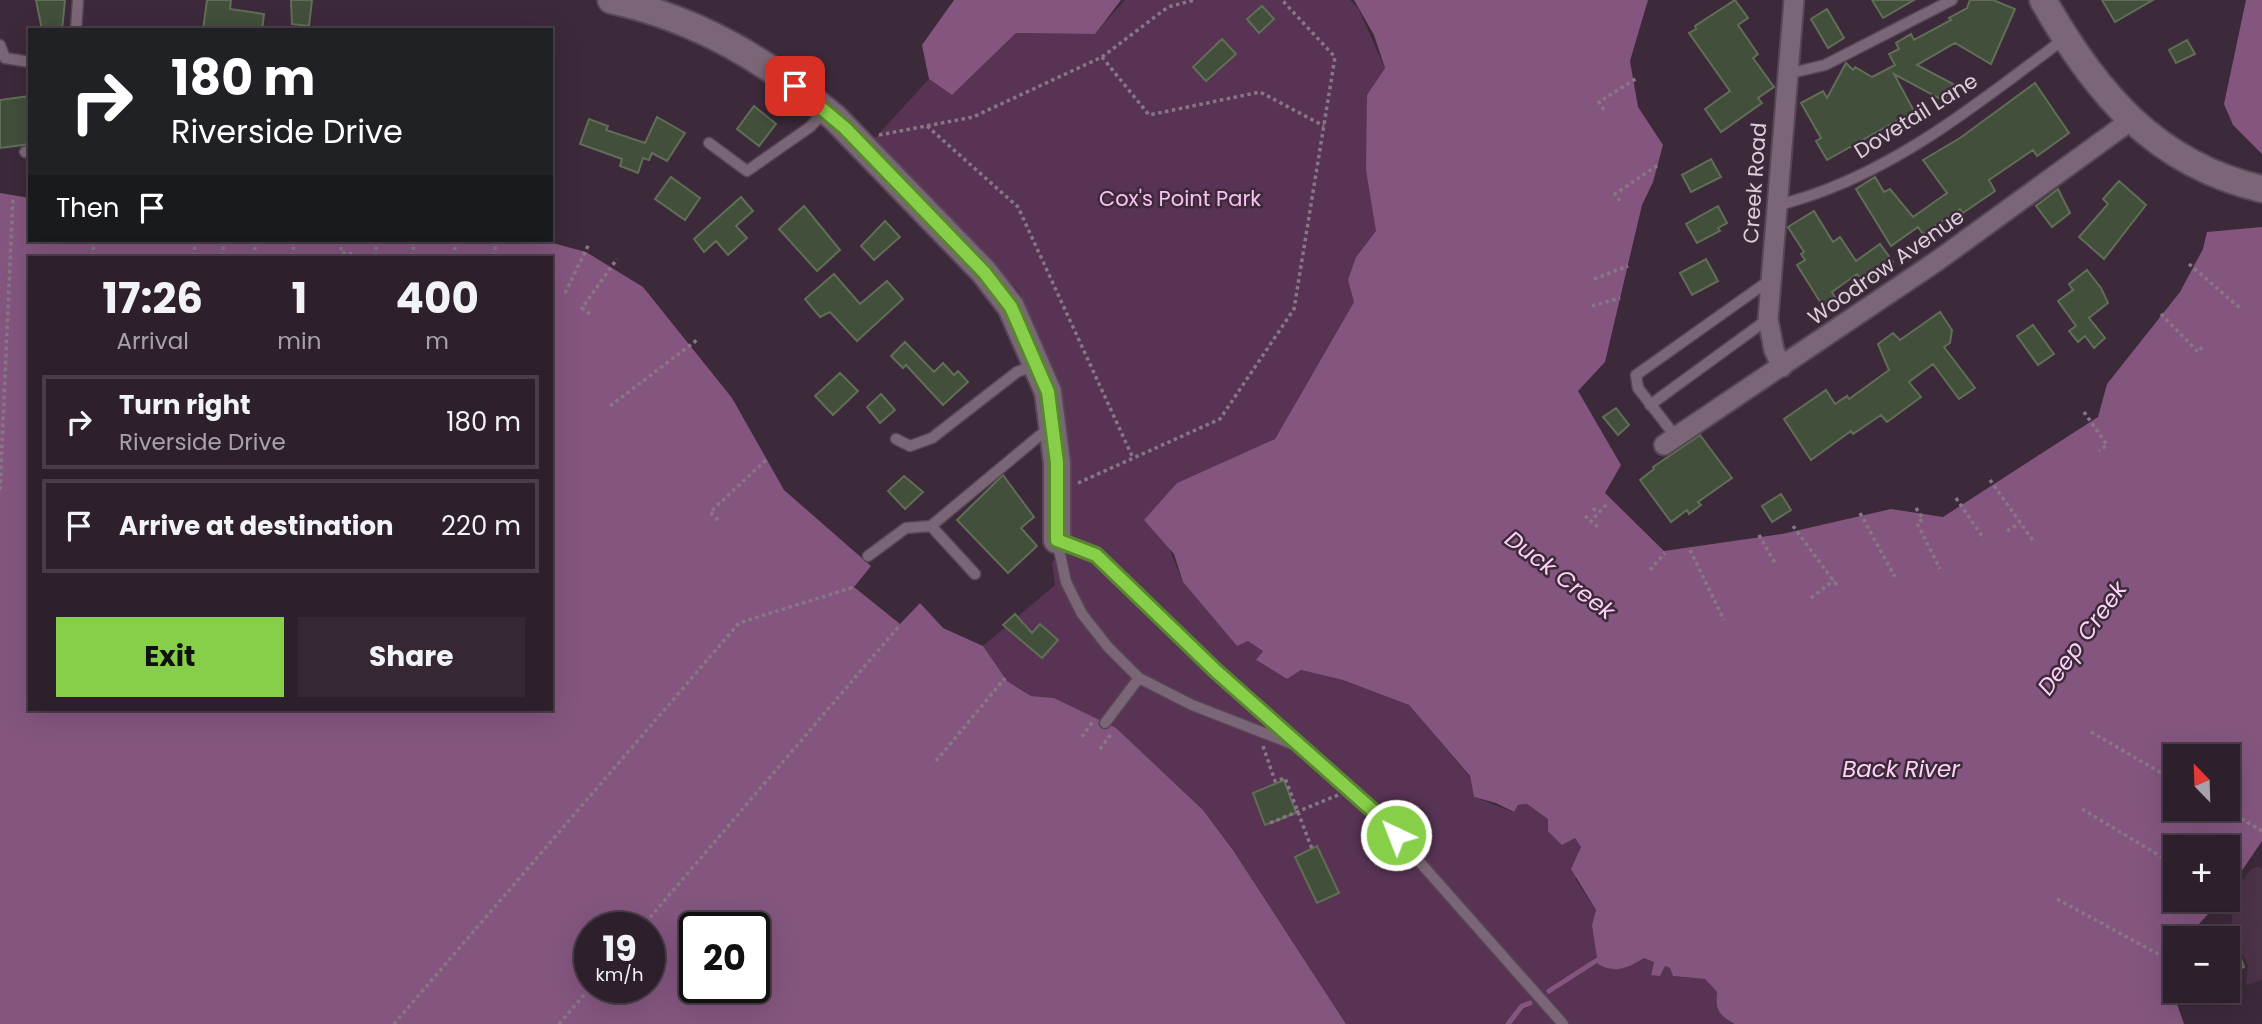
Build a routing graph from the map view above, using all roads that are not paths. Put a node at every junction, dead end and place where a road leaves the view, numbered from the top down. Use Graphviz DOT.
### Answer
graph roads {
  1 [pos="78,0"];
  2 [pos="611,0"];
  3 [pos="1794,0"];
  4 [pos="1952,0"];
  5 [pos="2043,0"];
  6 [pos="76,28"];
  7 [pos="2064,38"];
  8 [pos="0,45"];
  9 [pos="28,62"];
  10 [pos="1786,74"];
  11 [pos="826,110"];
  12 [pos="2130,121"];
  13 [pos="709,143"];
  14 [pos="2262,189"];
  15 [pos="1776,207"];
  16 [pos="1771,279"];
  17 [pos="1768,318"];
  18 [pos="1037,364"];
  19 [pos="1782,367"];
  20 [pos="1650,405"];
  21 [pos="1054,424"];
  22 [pos="896,439"];
  23 [pos="1670,441"];
  24 [pos="931,526"];
  25 [pos="1057,540"];
  26 [pos="868,556"];
  27 [pos="975,574"];
  28 [pos="1139,678"];
  29 [pos="1100,721"];
  30 [pos="1303,748"];
  31 [pos="1563,1024"];
  1 -- 6 [label="lane"];
  2 -- 11 [label="street"];
  3 -- 10 [label="street, Creek Road"];
  4 -- 10 [label="lane"];
  5 -- 7 [label="street"];
  7 -- 12 [label="street"];
  7 -- 15 [label="lane, Dovetail Lane"];
  8 -- 9 [label="lane"];
  10 -- 15 [label="street, Creek Road"];
  11 -- 13 [label="lane"];
  11 -- 18 [label="street"];
  12 -- 14 [label="street"];
  12 -- 19 [label="street, Woodrow Avenue"];
  15 -- 16 [label="street, Creek Road"];
  16 -- 17 [label="street, Creek Road"];
  16 -- 20 [label="lane"];
  17 -- 19 [label="street, Creek Road"];
  17 -- 20 [label="lane"];
  18 -- 21 [label="street"];
  18 -- 22 [label="lane"];
  19 -- 23 [label="street, Woodrow Avenue"];
  20 -- 23 [label="lane"];
  21 -- 24 [label="lane"];
  21 -- 25 [label="street"];
  24 -- 26 [label="lane"];
  24 -- 27 [label="lane"];
  25 -- 28 [label="lane"];
  25 -- 30 [label="lane"];
  28 -- 29 [label="lane"];
  28 -- 30 [label="lane"];
  30 -- 31 [label="lane"];
}
